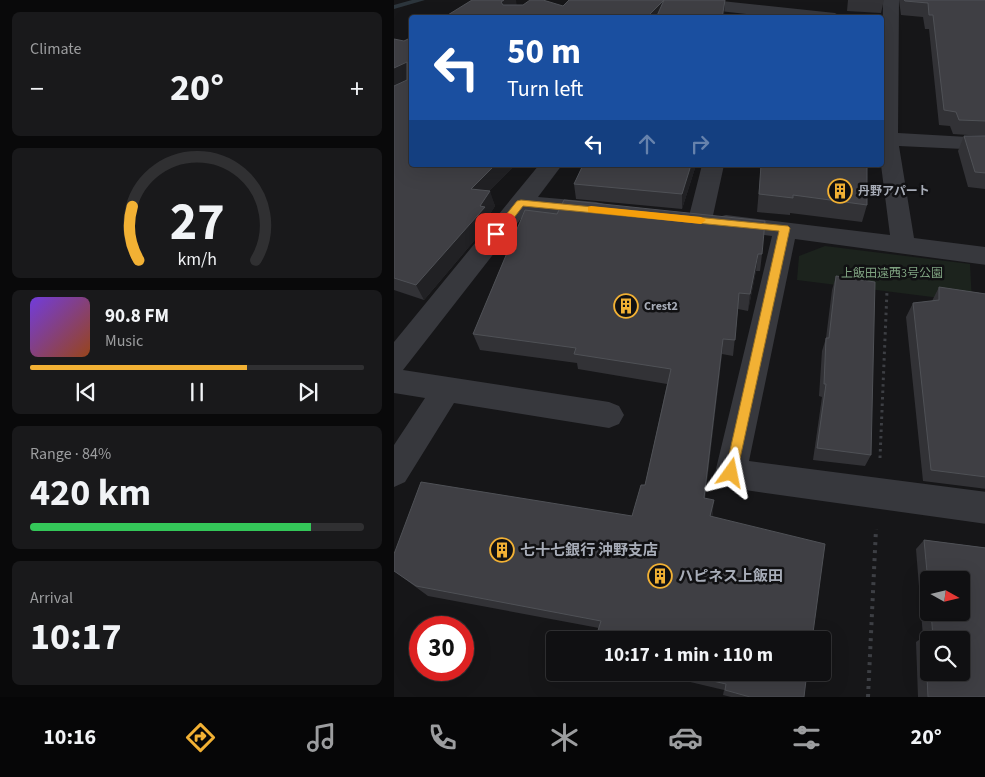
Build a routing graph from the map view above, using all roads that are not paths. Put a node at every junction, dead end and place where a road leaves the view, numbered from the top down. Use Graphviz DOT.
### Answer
graph roads {
  1 [pos="666,0"];
  2 [pos="891,0"];
  3 [pos="806,15"];
  4 [pos="888,139"];
  5 [pos="985,144"];
  6 [pos="549,167"];
  7 [pos="712,167"];
  8 [pos="521,203"];
  9 [pos="615,212"];
  10 [pos="785,228"];
  11 [pos="903,244"];
  12 [pos="985,256"];
  13 [pos="399,347"];
  14 [pos="394,382"];
  15 [pos="446,390"];
  16 [pos="609,415"];
  17 [pos="394,472"];
  18 [pos="985,508"];
  1 -- 3 [label="street"];
  2 -- 4 [label="street"];
  4 -- 5 [label="street"];
  4 -- 11 [label="street"];
  6 -- 8 [label="street"];
  7 -- 10 [label="street"];
  8 -- 9 [label="street"];
  8 -- 13 [label="street"];
  10 -- 11 [label="street"];
  10 -- 18 [label="street"];
  11 -- 12 [label="street"];
  14 -- 15 [label="street"];
  15 -- 16 [label="street"];
  15 -- 17 [label="street"];
}
